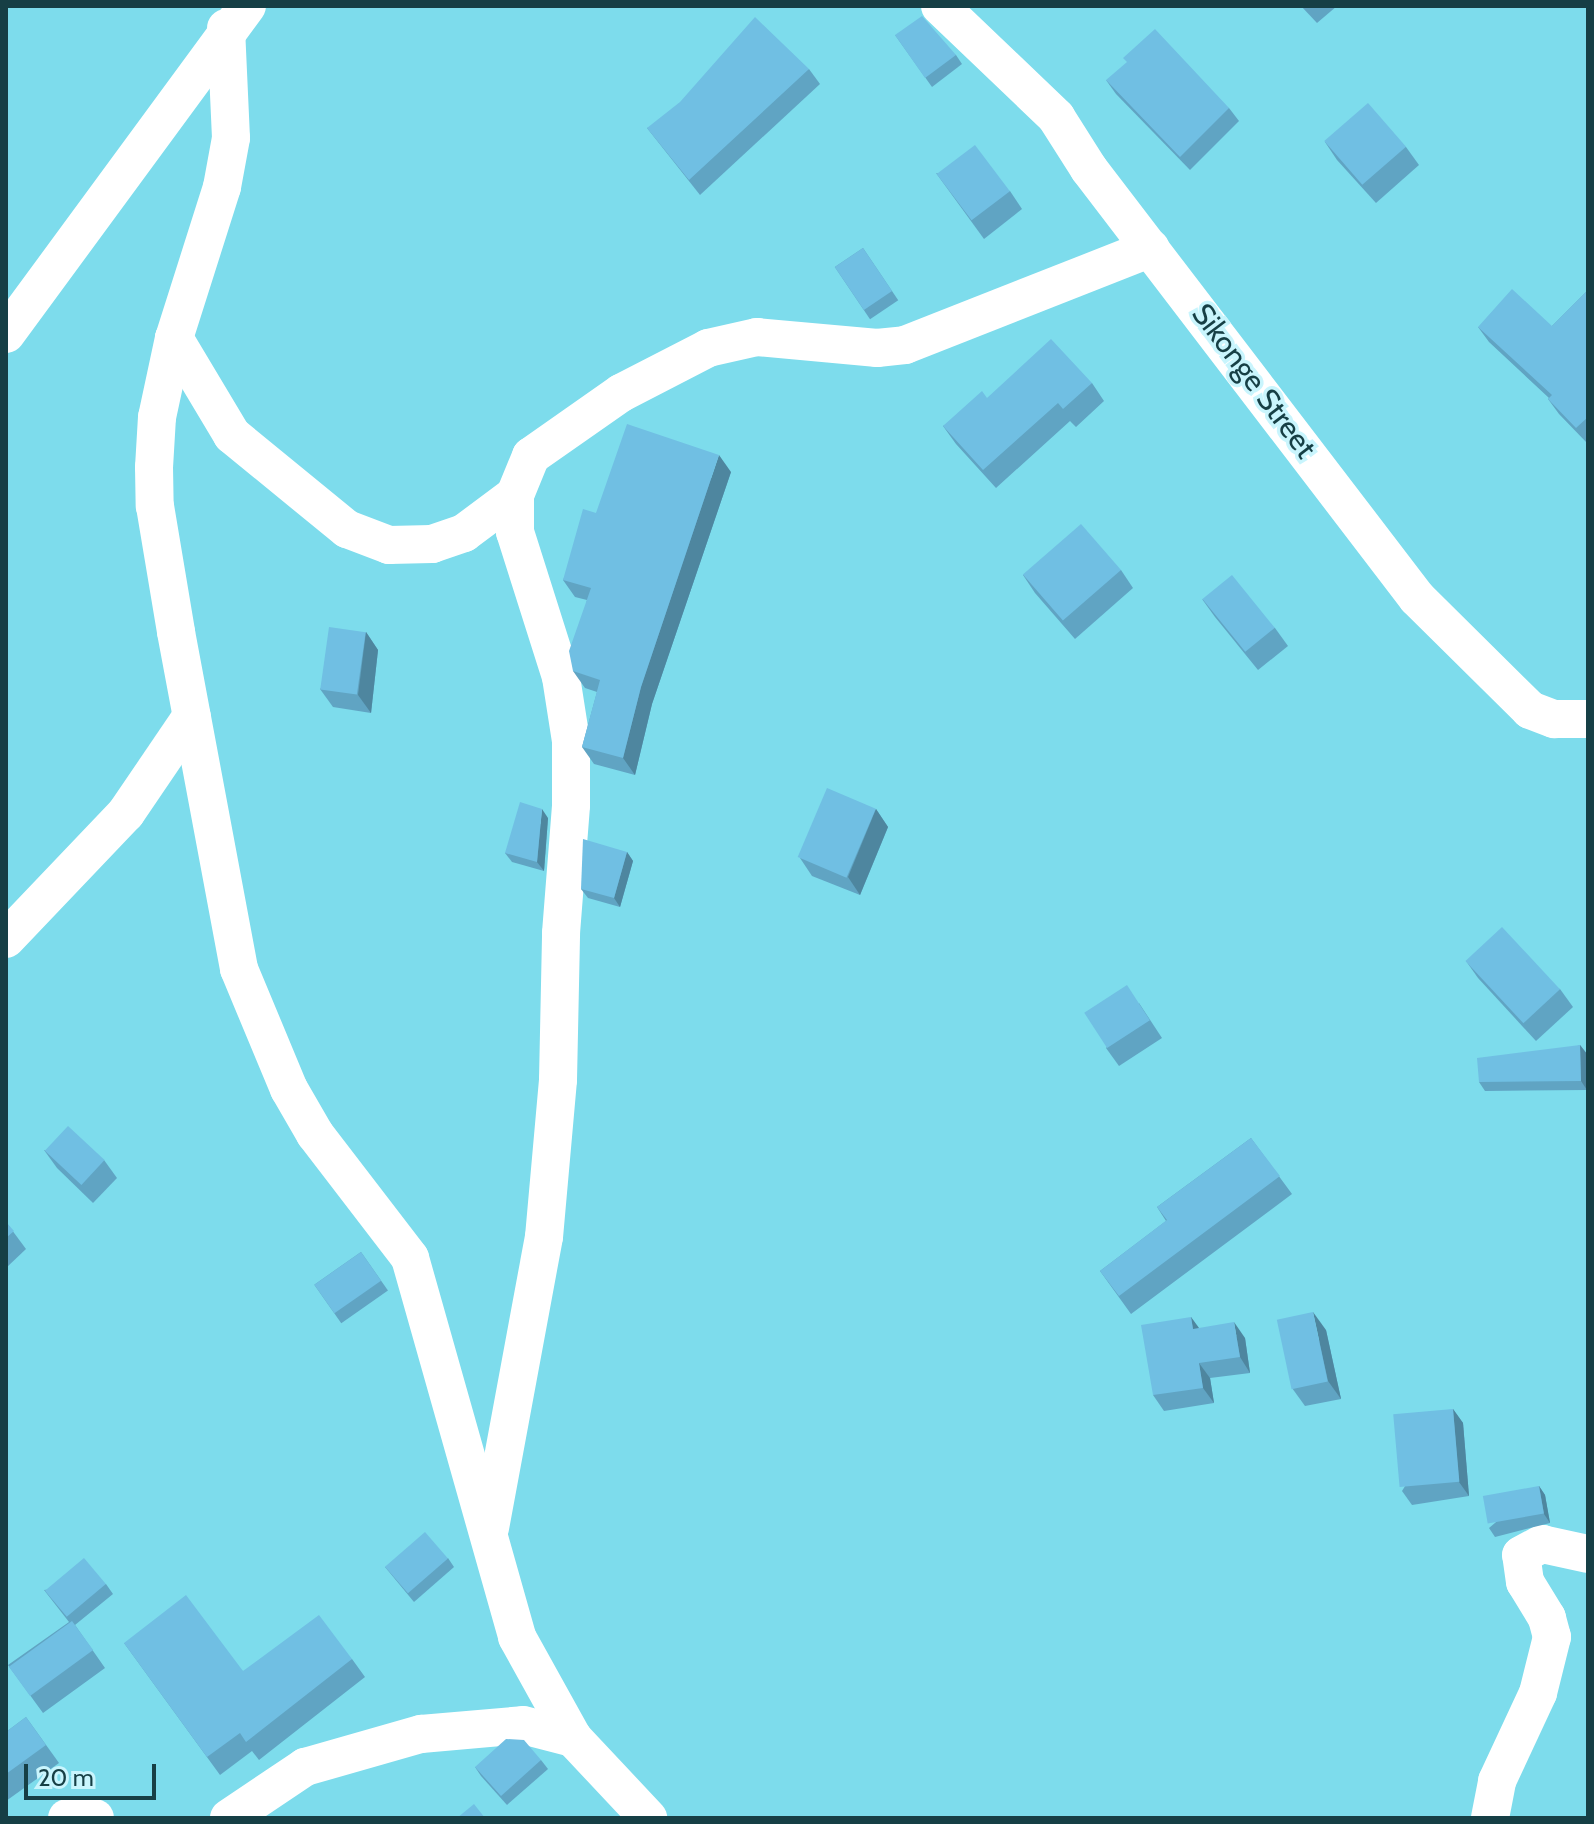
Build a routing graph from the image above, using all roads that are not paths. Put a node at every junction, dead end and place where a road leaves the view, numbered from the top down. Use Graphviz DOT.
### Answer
graph roads {
  1 [pos="940,6"];
  2 [pos="237,17"];
  3 [pos="1151,248"];
  4 [pos="6,334"];
  5 [pos="174,338"];
  6 [pos="515,495"];
  7 [pos="192,716"];
  8 [pos="1588,719"];
  9 [pos="6,939"];
  10 [pos="488,1539"];
  11 [pos="1588,1554"];
  12 [pos="573,1738"];
  13 [pos="67,1818"];
  14 [pos="95,1818"];
  15 [pos="229,1818"];
  16 [pos="648,1818"];
  17 [pos="1490,1818"];
  1 -- 3 [label="street, Sikonge Street"];
  2 -- 4 [label="street"];
  2 -- 5 [label="street"];
  3 -- 6 [label="street"];
  3 -- 8 [label="street, Sikonge Street"];
  5 -- 6 [label="street"];
  5 -- 7 [label="street"];
  6 -- 10 [label="street"];
  7 -- 9 [label="street"];
  7 -- 10 [label="street"];
  10 -- 12 [label="street"];
  11 -- 17 [label="street"];
  12 -- 15 [label="street"];
  12 -- 16 [label="street"];
  13 -- 14 [label="street"];
}
